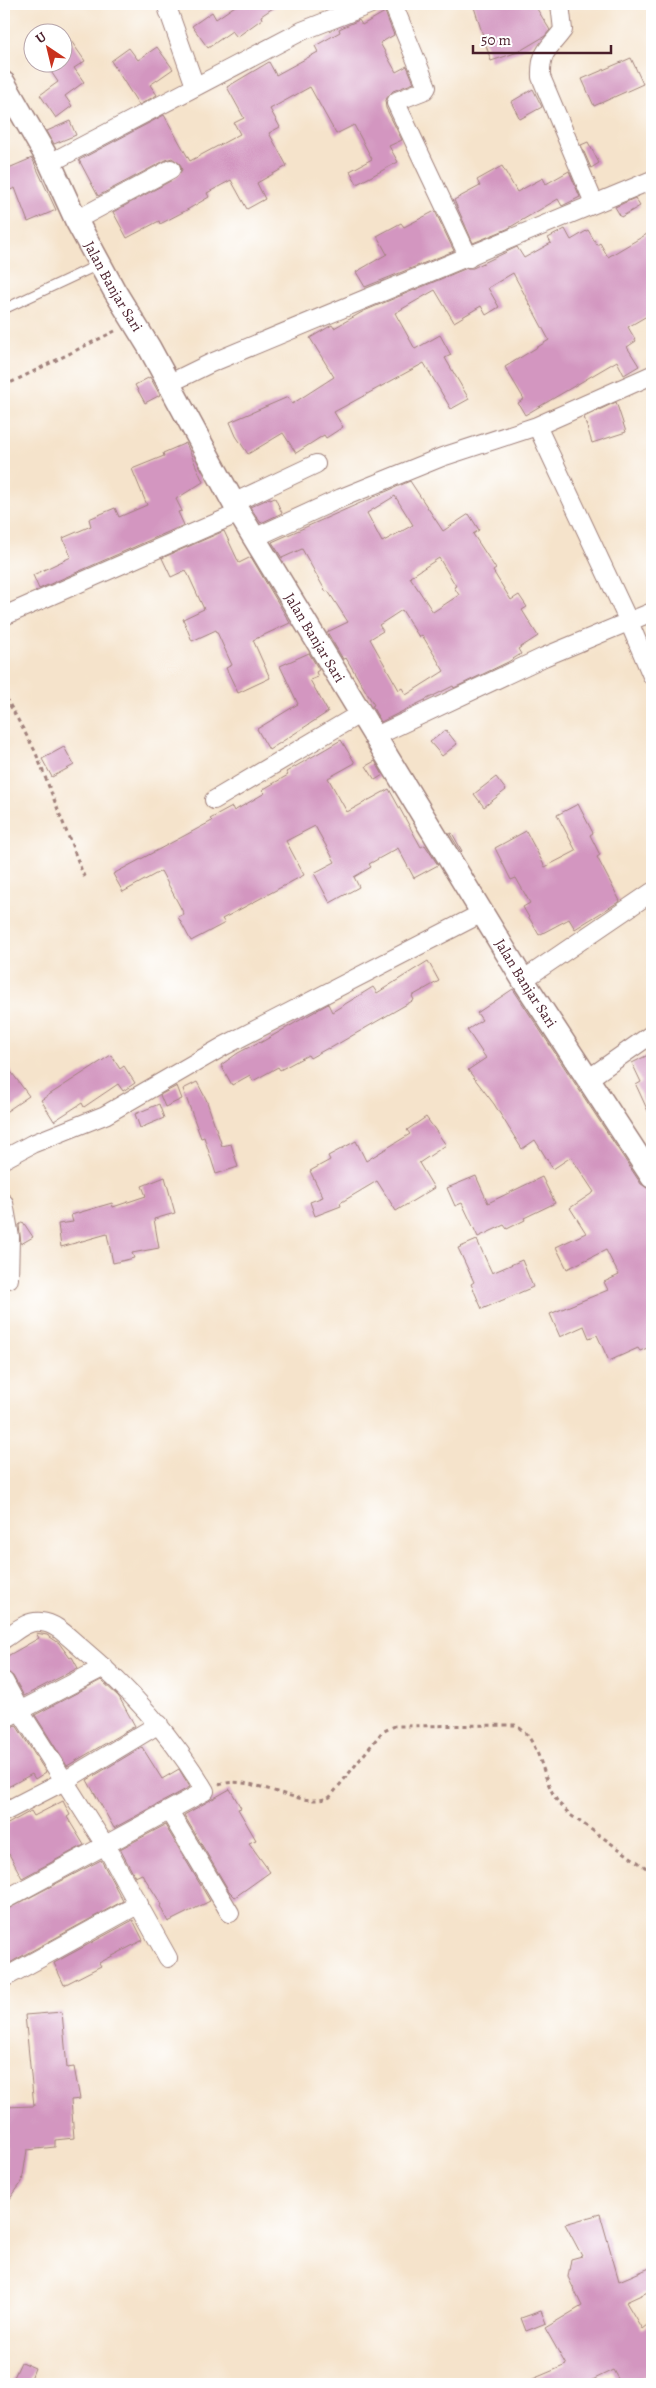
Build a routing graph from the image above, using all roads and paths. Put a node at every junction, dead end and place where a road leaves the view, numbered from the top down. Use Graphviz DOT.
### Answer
graph roads {
  1 [pos="166,4"];
  2 [pos="372,4"];
  3 [pos="393,4"];
  4 [pos="560,4"];
  5 [pos="4,84"];
  6 [pos="195,86"];
  7 [pos="50,163"];
  8 [pos="171,169"];
  9 [pos="652,180"];
  10 [pos="594,203"];
  11 [pos="76,220"];
  12 [pos="469,258"];
  13 [pos="100,264"];
  14 [pos="4,309"];
  15 [pos="134,321"];
  16 [pos="652,375"];
  17 [pos="168,384"];
  18 [pos="4,386"];
  19 [pos="537,426"];
  20 [pos="316,464"];
  21 [pos="236,508"];
  22 [pos="254,538"];
  23 [pos="652,612"];
  24 [pos="4,616"];
  25 [pos="629,622"];
  26 [pos="652,676"];
  27 [pos="4,682"];
  28 [pos="5,698"];
  29 [pos="361,713"];
  30 [pos="376,736"];
  31 [pos="214,800"];
  32 [pos="85,879"];
  33 [pos="651,896"];
  34 [pos="482,913"];
  35 [pos="523,980"];
  36 [pos="652,1034"];
  37 [pos="588,1079"];
  38 [pos="4,1159"];
  39 [pos="652,1177"];
  40 [pos="4,1203"];
  41 [pos="8,1278"];
  42 [pos="4,1639"];
  43 [pos="104,1667"];
  44 [pos="4,1681"];
  45 [pos="20,1711"];
  46 [pos="4,1719"];
  47 [pos="159,1724"];
  48 [pos="66,1780"];
  49 [pos="205,1791"];
  50 [pos="169,1811"];
  51 [pos="4,1812"];
  52 [pos="105,1844"];
  53 [pos="652,1872"];
  54 [pos="4,1900"];
  55 [pos="139,1904"];
  56 [pos="230,1913"];
  57 [pos="168,1958"];
  58 [pos="6,1970"];
  1 -- 6 [label="street"];
  2 -- 6 [label="street"];
  3 -- 12 [label="street"];
  4 -- 10 [label="street"];
  5 -- 7 [label="street, Jalan Banjar Sari"];
  6 -- 7 [label="street"];
  7 -- 11 [label="street, Jalan Banjar Sari"];
  8 -- 11 [label="street"];
  9 -- 10 [label="street"];
  10 -- 12 [label="street"];
  11 -- 13 [label="street, Jalan Banjar Sari"];
  12 -- 17 [label="street"];
  13 -- 14 [label="lane"];
  13 -- 15 [label="street, Jalan Banjar Sari"];
  15 -- 17 [label="street, Jalan Banjar Sari"];
  15 -- 18 [label="path"];
  16 -- 19 [label="street"];
  17 -- 21 [label="street, Jalan Banjar Sari"];
  19 -- 22 [label="street"];
  19 -- 25 [label="street"];
  20 -- 21 [label="street"];
  21 -- 22 [label="street, Jalan Banjar Sari"];
  21 -- 24 [label="street"];
  22 -- 29 [label="street, Jalan Banjar Sari"];
  23 -- 25 [label="street"];
  25 -- 26 [label="street"];
  25 -- 30 [label="street"];
  27 -- 28 [label="path"];
  28 -- 32 [label="path"];
  29 -- 30 [label="street, Jalan Banjar Sari"];
  29 -- 31 [label="street"];
  30 -- 34 [label="street, Jalan Banjar Sari"];
  33 -- 35 [label="street"];
  34 -- 35 [label="street, Jalan Banjar Sari"];
  34 -- 38 [label="street"];
  35 -- 37 [label="street, Jalan Banjar Sari"];
  36 -- 37 [label="street"];
  37 -- 39 [label="street, Jalan Banjar Sari"];
  40 -- 41 [label="street"];
  42 -- 43 [label="street"];
  43 -- 45 [label="street"];
  43 -- 47 [label="street"];
  44 -- 45 [label="street"];
  45 -- 46 [label="street"];
  45 -- 48 [label="street"];
  47 -- 48 [label="street"];
  47 -- 49 [label="street"];
  48 -- 51 [label="street"];
  48 -- 52 [label="street"];
  49 -- 50 [label="street"];
  49 -- 53 [label="path"];
  50 -- 52 [label="street"];
  50 -- 56 [label="street"];
  52 -- 54 [label="street"];
  52 -- 55 [label="street"];
  55 -- 57 [label="street"];
  55 -- 58 [label="street"];
}
